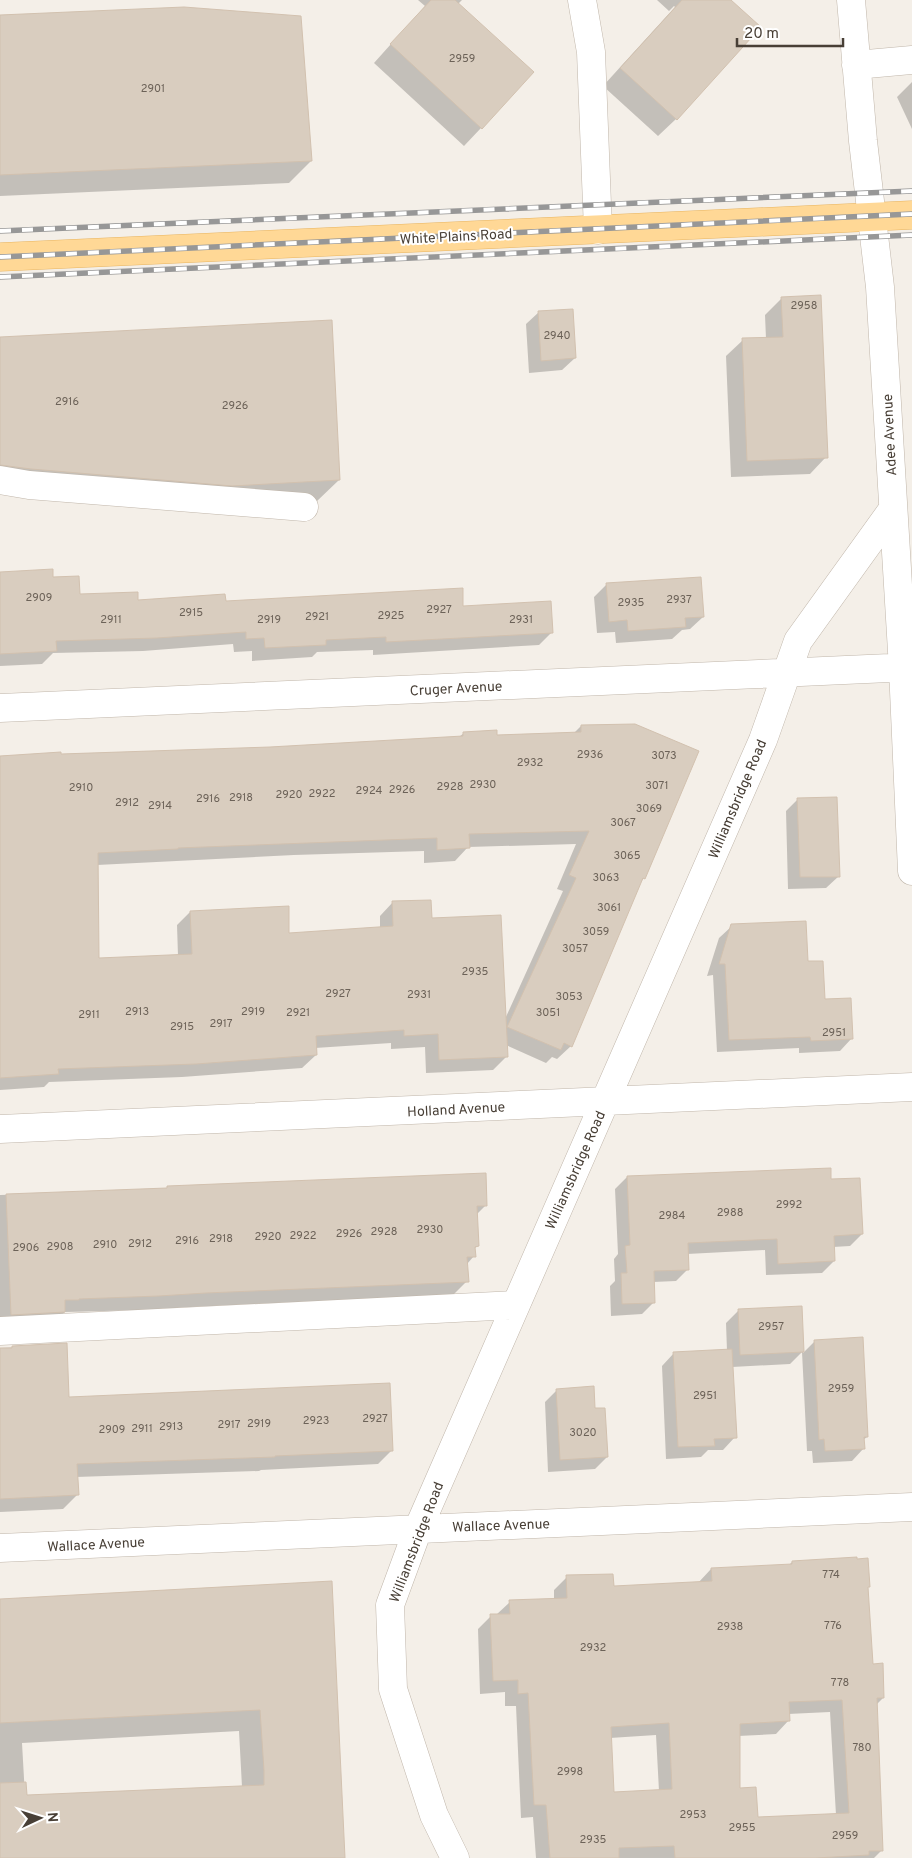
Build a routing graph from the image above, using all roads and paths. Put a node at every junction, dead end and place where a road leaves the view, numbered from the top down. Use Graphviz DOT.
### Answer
graph roads {
  1 [pos="582,0"];
  2 [pos="851,0"];
  3 [pos="912,60"];
  4 [pos="856,65"];
  5 [pos="912,215"];
  6 [pos="872,216"];
  7 [pos="598,230"];
  8 [pos="0,257"];
  9 [pos="0,480"];
  10 [pos="304,507"];
  11 [pos="893,509"];
  12 [pos="907,667"];
  13 [pos="786,674"];
  14 [pos="0,708"];
  15 [pos="912,871"];
  16 [pos="912,1087"];
  17 [pos="605,1102"];
  18 [pos="0,1129"];
  19 [pos="516,1305"];
  20 [pos="0,1330"];
  21 [pos="912,1507"];
  22 [pos="418,1528"];
  23 [pos="0,1548"];
  24 [pos="455,1858"];
  1 -- 7 [label="street"];
  2 -- 4 [label="street, Adee Avenue"];
  3 -- 4 [label="street"];
  4 -- 6 [label="street, Adee Avenue"];
  5 -- 6 [label="main road, White Plains Road"];
  6 -- 7 [label="main road, White Plains Road"];
  6 -- 11 [label="street, Adee Avenue"];
  7 -- 8 [label="main road, White Plains Road"];
  9 -- 10 [label="street"];
  11 -- 12 [label="street, Adee Avenue"];
  11 -- 13 [label="street, Williamsbridge Road"];
  12 -- 13 [label="street, Cruger Avenue"];
  12 -- 15 [label="street, Adee Avenue"];
  13 -- 14 [label="street, Cruger Avenue"];
  13 -- 17 [label="street, Williamsbridge Road"];
  16 -- 17 [label="street, Holland Avenue"];
  17 -- 18 [label="street, Holland Avenue"];
  17 -- 19 [label="street, Williamsbridge Road"];
  19 -- 20 [label="street"];
  19 -- 22 [label="street, Williamsbridge Road"];
  21 -- 22 [label="street, Wallace Avenue"];
  22 -- 23 [label="street, Wallace Avenue"];
  22 -- 24 [label="street, Williamsbridge Road"];
}
